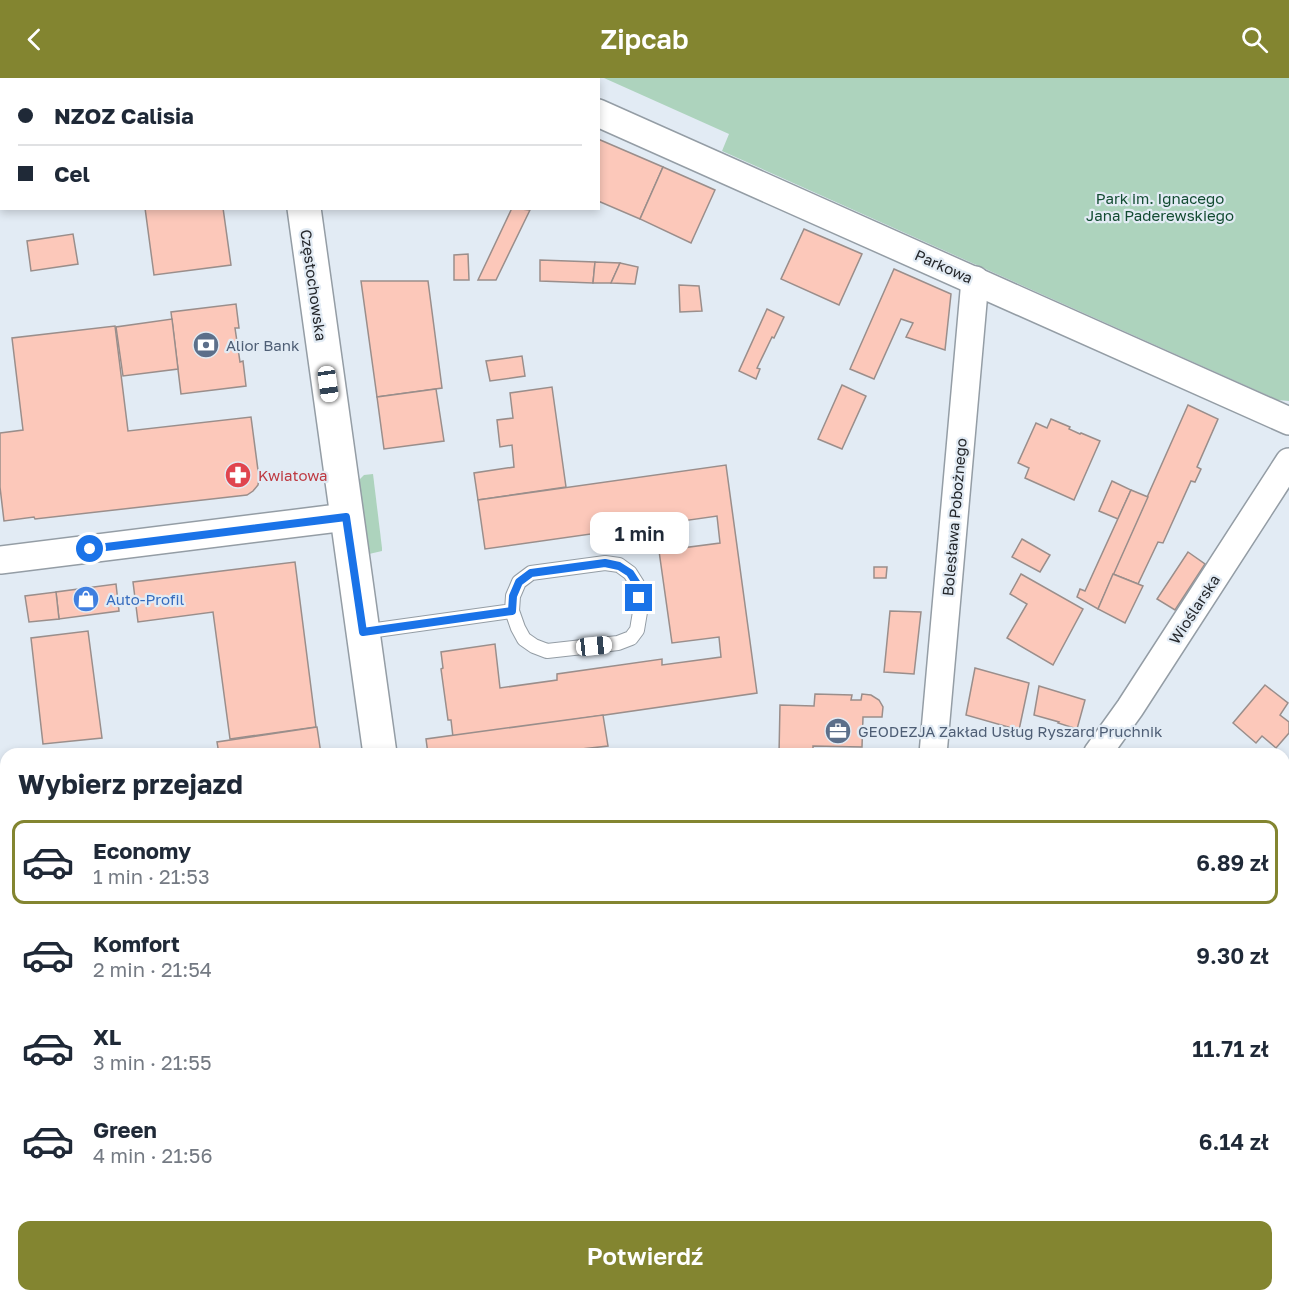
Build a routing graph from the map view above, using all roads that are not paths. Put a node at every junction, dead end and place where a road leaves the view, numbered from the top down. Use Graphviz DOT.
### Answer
graph roads {
  1 [pos="600,114"];
  2 [pos="304,210"];
  3 [pos="975,280"];
  4 [pos="1289,422"];
  5 [pos="1289,462"];
  6 [pos="346,517"];
  7 [pos="0,560"];
  8 [pos="512,611"];
  9 [pos="363,632"];
  10 [pos="379,748"];
  11 [pos="934,748"];
  12 [pos="1101,748"];
  1 -- 3 [label="street, Parkowa"];
  2 -- 6 [label="street, Częstochowska"];
  3 -- 4 [label="street, Parkowa"];
  3 -- 11 [label="street, Bolesława Pobożnego"];
  5 -- 12 [label="street, Wioślarska"];
  6 -- 7 [label="street"];
  6 -- 9 [label="street, Częstochowska"];
  8 -- 8 [label="lane"];
  8 -- 9 [label="lane"];
  9 -- 10 [label="street, Częstochowska"];
}
